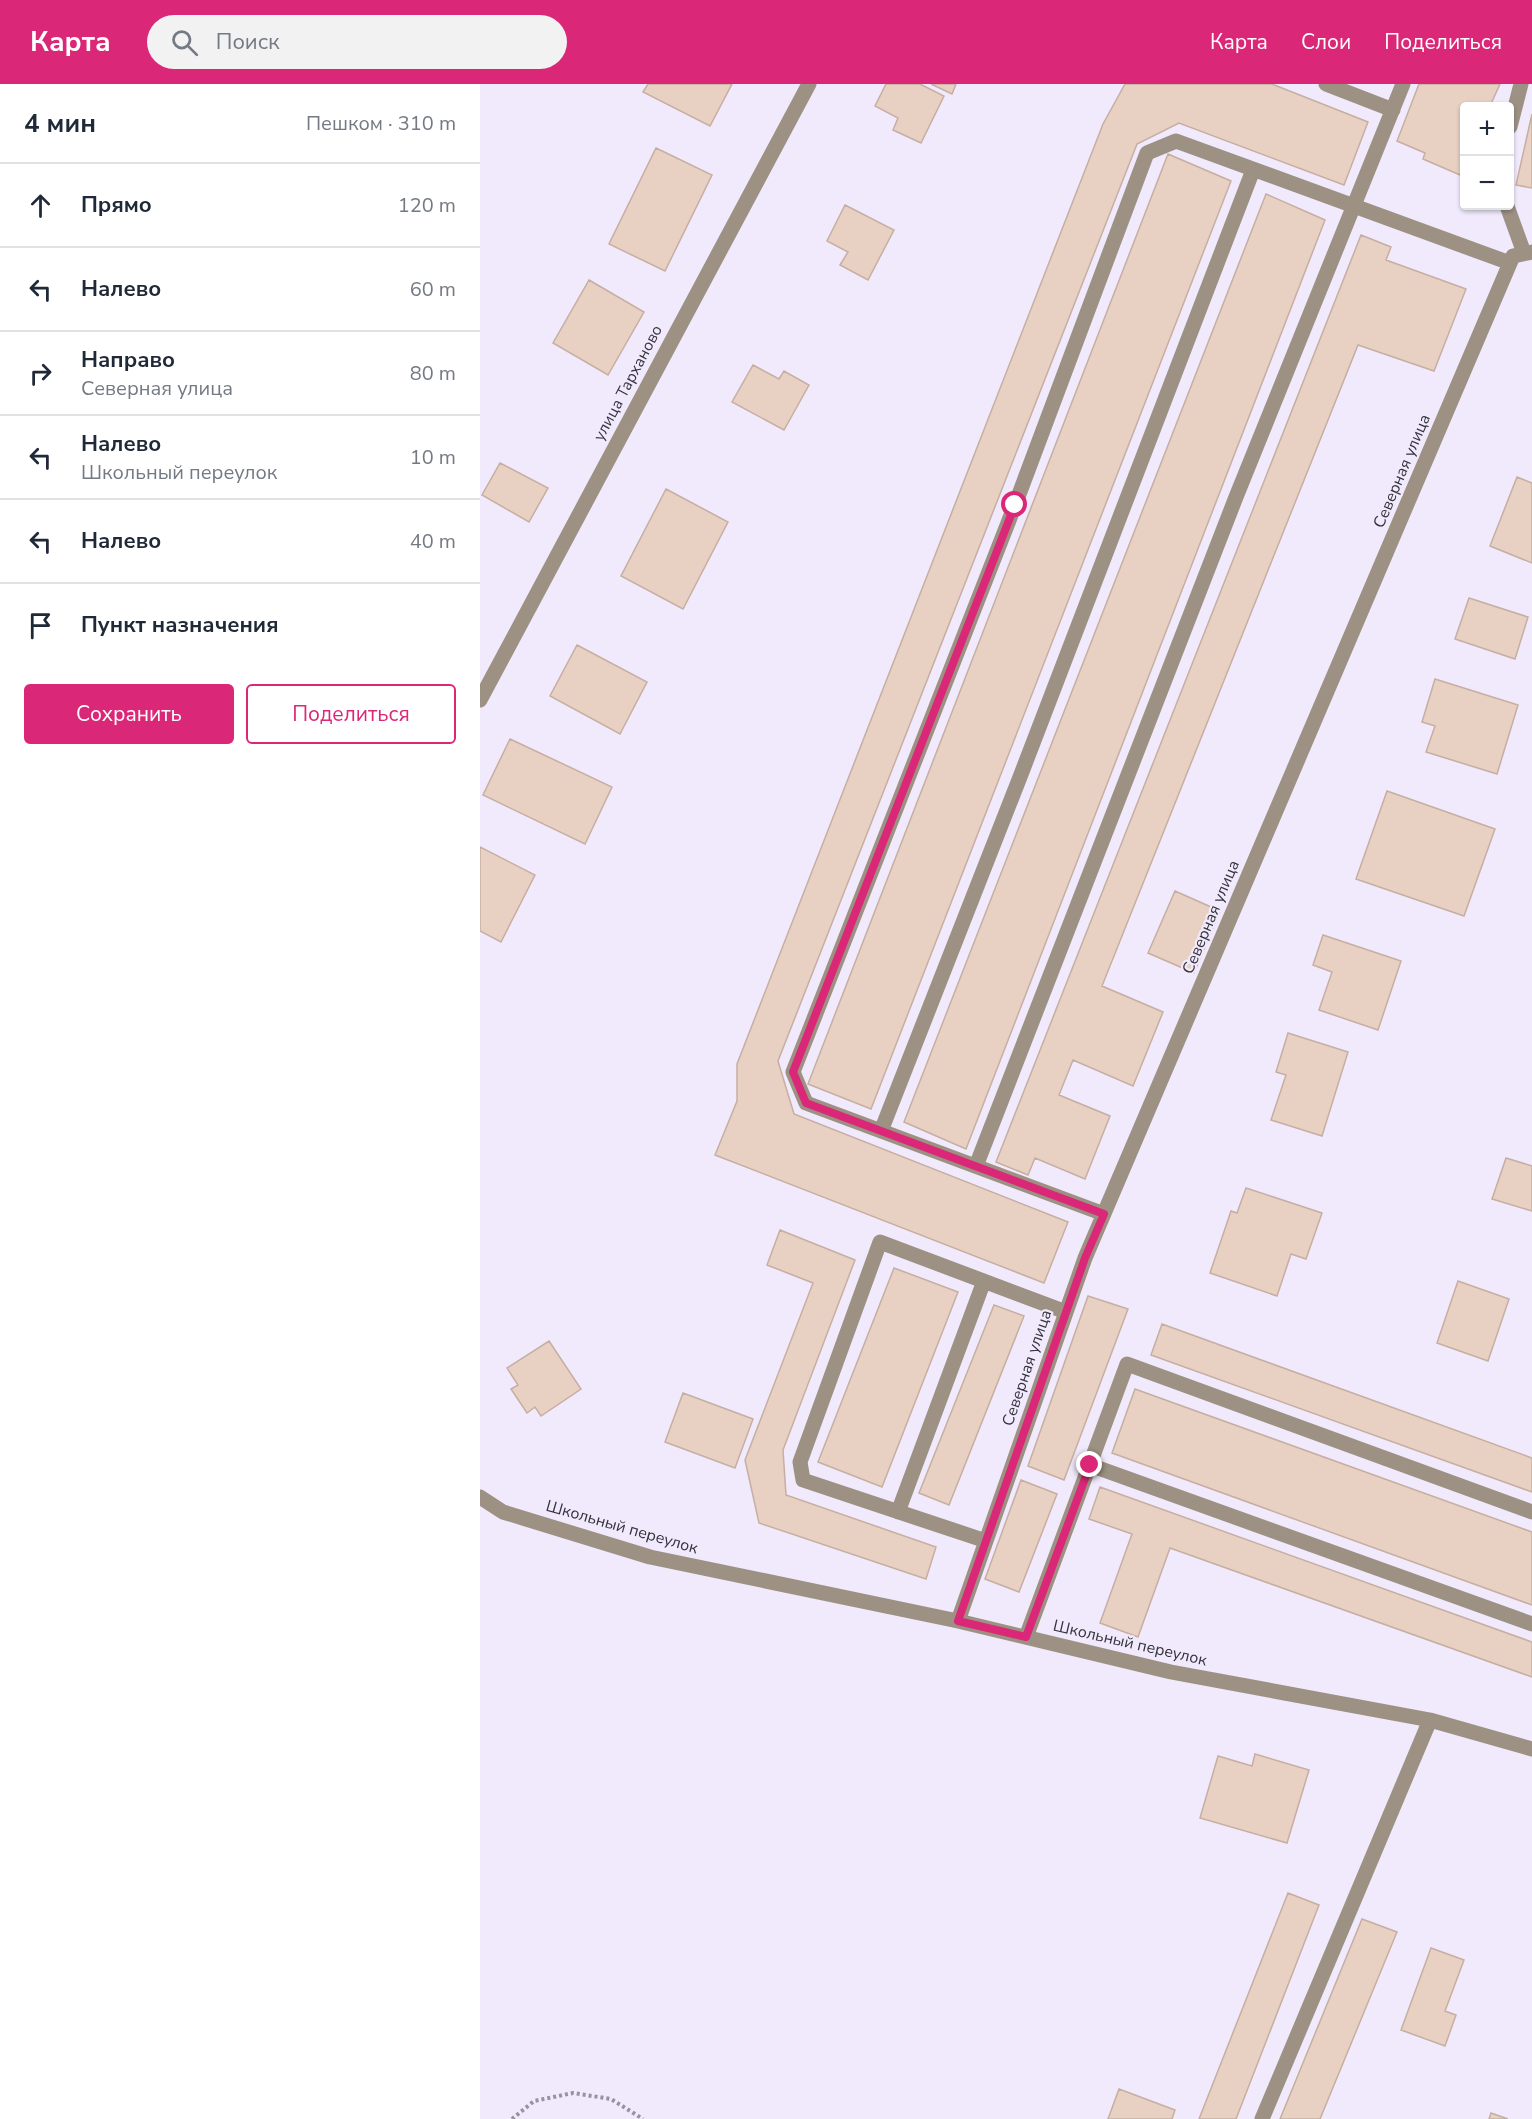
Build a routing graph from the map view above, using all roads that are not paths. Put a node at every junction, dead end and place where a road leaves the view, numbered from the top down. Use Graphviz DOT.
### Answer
graph roads {
  1 [pos="809,84"];
  2 [pos="1326,84"];
  3 [pos="1403,84"];
  4 [pos="1521,84"];
  5 [pos="1514,109"];
  6 [pos="1393,110"];
  7 [pos="1253,170"];
  8 [pos="1353,206"];
  9 [pos="1509,210"];
  10 [pos="1528,253"];
  11 [pos="1510,262"];
  12 [pos="480,699"];
  13 [pos="881,1131"];
  14 [pos="976,1166"];
  15 [pos="1104,1214"];
  16 [pos="984,1281"];
  17 [pos="1066,1312"];
  18 [pos="1090,1465"];
  19 [pos="480,1497"];
  20 [pos="898,1512"];
  21 [pos="1532,1512"];
  22 [pos="986,1541"];
  23 [pos="958,1621"];
  24 [pos="1532,1624"];
  25 [pos="1026,1637"];
  26 [pos="1430,1720"];
  27 [pos="1532,1749"];
  28 [pos="1262,2119"];
  1 -- 12 [label="street, улица Тарханово"];
  2 -- 6 [label="street"];
  3 -- 6 [label="street"];
  4 -- 5 [label="street"];
  6 -- 8 [label="street"];
  7 -- 8 [label="street"];
  7 -- 13 [label="street"];
  7 -- 13 [label="street"];
  8 -- 11 [label="street"];
  8 -- 14 [label="street"];
  9 -- 10 [label="street"];
  10 -- 11 [label="street"];
  11 -- 15 [label="street, Северная улица"];
  13 -- 14 [label="street"];
  14 -- 15 [label="street"];
  15 -- 17 [label="street, Северная улица"];
  16 -- 17 [label="street"];
  16 -- 20 [label="street"];
  16 -- 20 [label="street"];
  17 -- 22 [label="street, Северная улица"];
  18 -- 21 [label="street"];
  18 -- 24 [label="street"];
  18 -- 25 [label="street"];
  19 -- 23 [label="street, Школьный переулок"];
  20 -- 22 [label="street"];
  22 -- 23 [label="street, Северная улица"];
  23 -- 25 [label="street, Школьный переулок"];
  25 -- 26 [label="street, Школьный переулок"];
  26 -- 27 [label="street, Школьный переулок"];
  26 -- 28 [label="street"];
}
